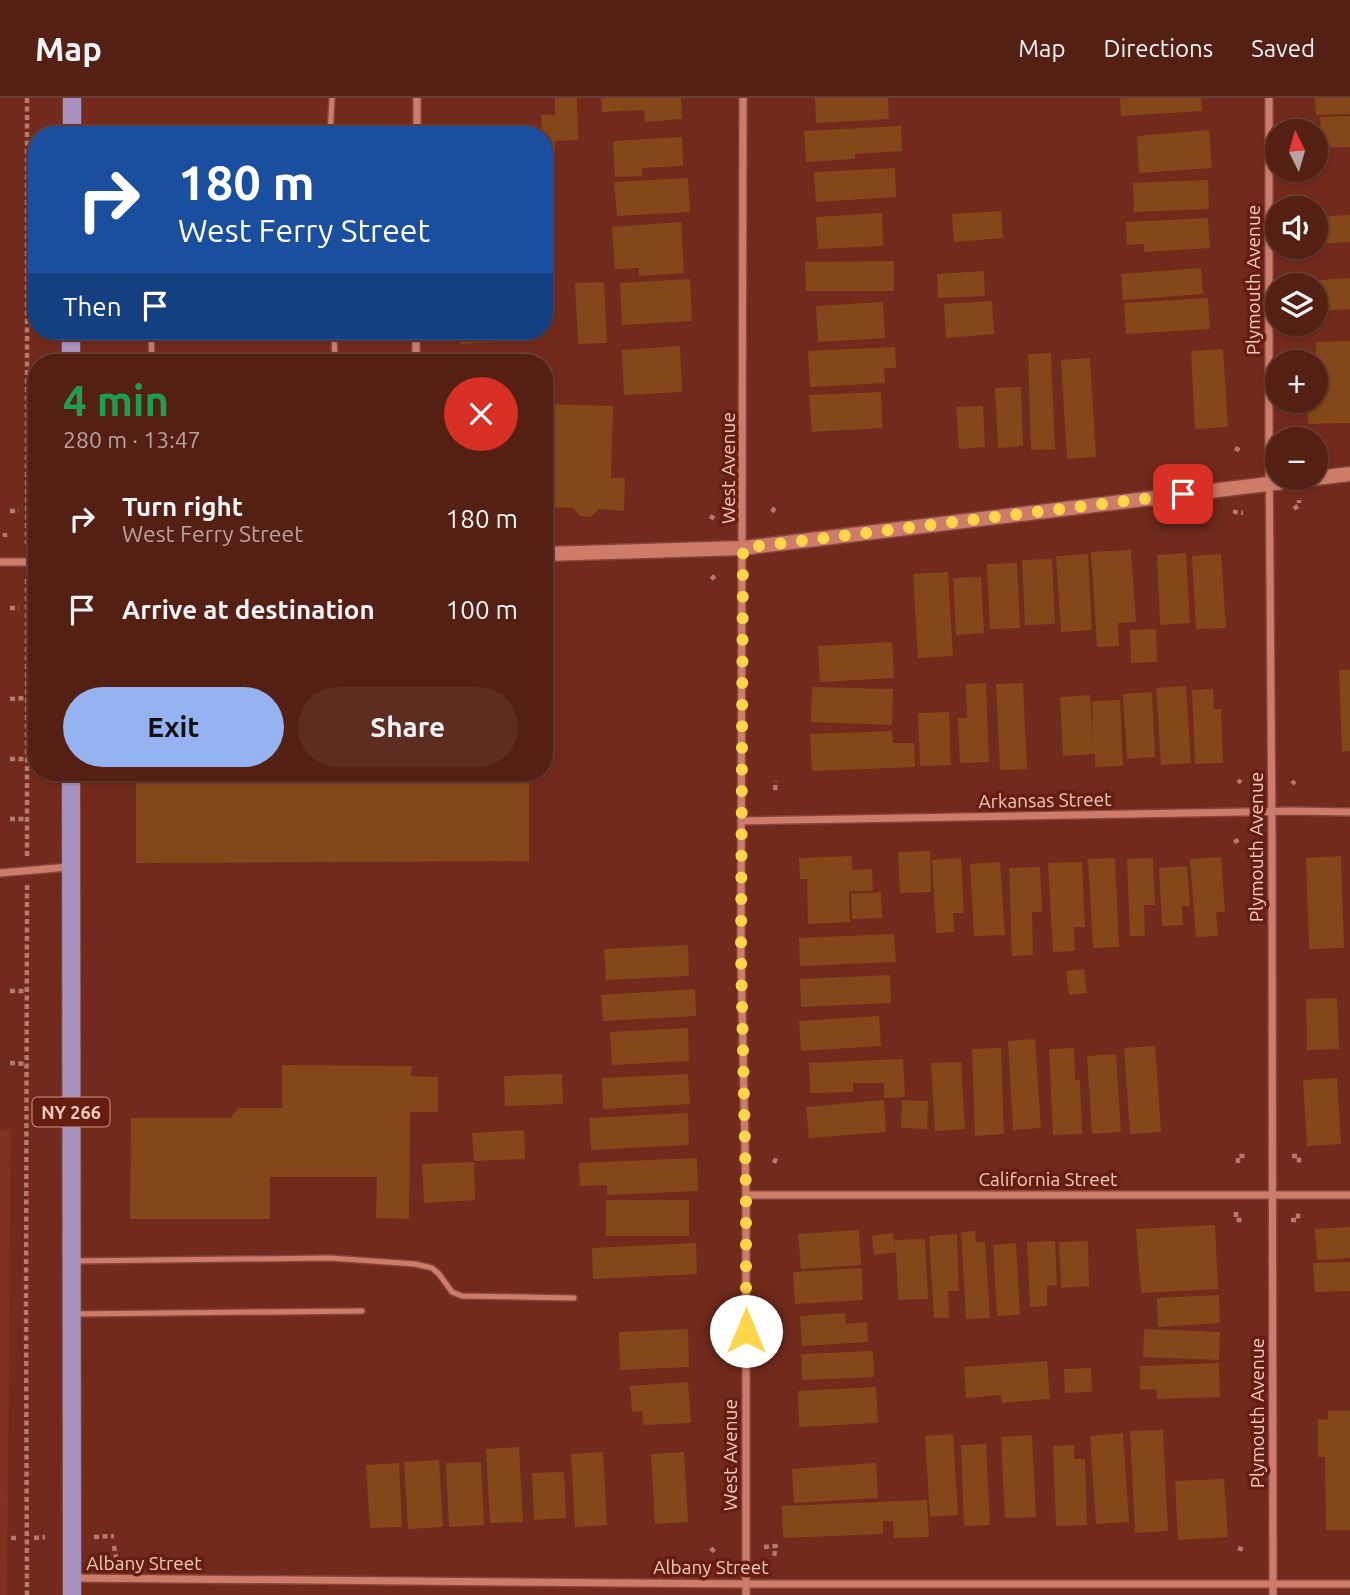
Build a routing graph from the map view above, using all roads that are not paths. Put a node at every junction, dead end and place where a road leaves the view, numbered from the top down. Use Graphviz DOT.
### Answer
graph roads {
  1 [pos="72,98"];
  2 [pos="332,98"];
  3 [pos="417,98"];
  4 [pos="744,98"];
  5 [pos="1269,98"];
  6 [pos="72,126"];
  7 [pos="330,126"];
  8 [pos="417,126"];
  9 [pos="1269,427"];
  10 [pos="1350,474"];
  11 [pos="1328,477"];
  12 [pos="1265,484"];
  13 [pos="1269,490"];
  14 [pos="743,548"];
  15 [pos="553,554"];
  16 [pos="0,562"];
  17 [pos="28,562"];
  18 [pos="71,781"];
  19 [pos="1272,811"];
  20 [pos="1350,812"];
  21 [pos="741,821"];
  22 [pos="72,867"];
  23 [pos="0,873"];
  24 [pos="746,1195"];
  25 [pos="1273,1195"];
  26 [pos="1350,1195"];
  27 [pos="71,1261"];
  28 [pos="574,1298"];
  29 [pos="362,1311"];
  30 [pos="71,1314"];
  31 [pos="746,1584"];
  32 [pos="1272,1584"];
  33 [pos="1350,1584"];
  34 [pos="72,1587"];
  35 [pos="746,1595"];
  36 [pos="1273,1595"];
  1 -- 6 [label="main road"];
  2 -- 7 [label="lane"];
  3 -- 8 [label="street"];
  4 -- 14 [label="street, West Avenue"];
  5 -- 9 [label="street, Plymouth Avenue"];
  10 -- 11 [label="street"];
  12 -- 14 [label="street"];
  13 -- 19 [label="street, Plymouth Avenue"];
  14 -- 15 [label="street"];
  14 -- 21 [label="street, West Avenue"];
  16 -- 17 [label="street"];
  18 -- 22 [label="main road, NY 266"];
  19 -- 20 [label="street, Arkansas Street"];
  19 -- 21 [label="street, Arkansas Street"];
  19 -- 25 [label="street, Plymouth Avenue"];
  21 -- 24 [label="street, West Avenue"];
  22 -- 23 [label="street"];
  22 -- 27 [label="main road, NY 266"];
  24 -- 25 [label="street, California Street"];
  24 -- 31 [label="street, West Avenue"];
  25 -- 26 [label="street, California Street"];
  25 -- 32 [label="street, Plymouth Avenue"];
  27 -- 28 [label="lane"];
  27 -- 30 [label="main road, NY 266"];
  29 -- 30 [label="lane"];
  30 -- 34 [label="main road, NY 266"];
  31 -- 32 [label="street, Albany Street"];
  31 -- 34 [label="street, Albany Street"];
  31 -- 35 [label="street, West Avenue"];
  32 -- 33 [label="street, Albany Street"];
  32 -- 36 [label="street, Plymouth Avenue"];
}
